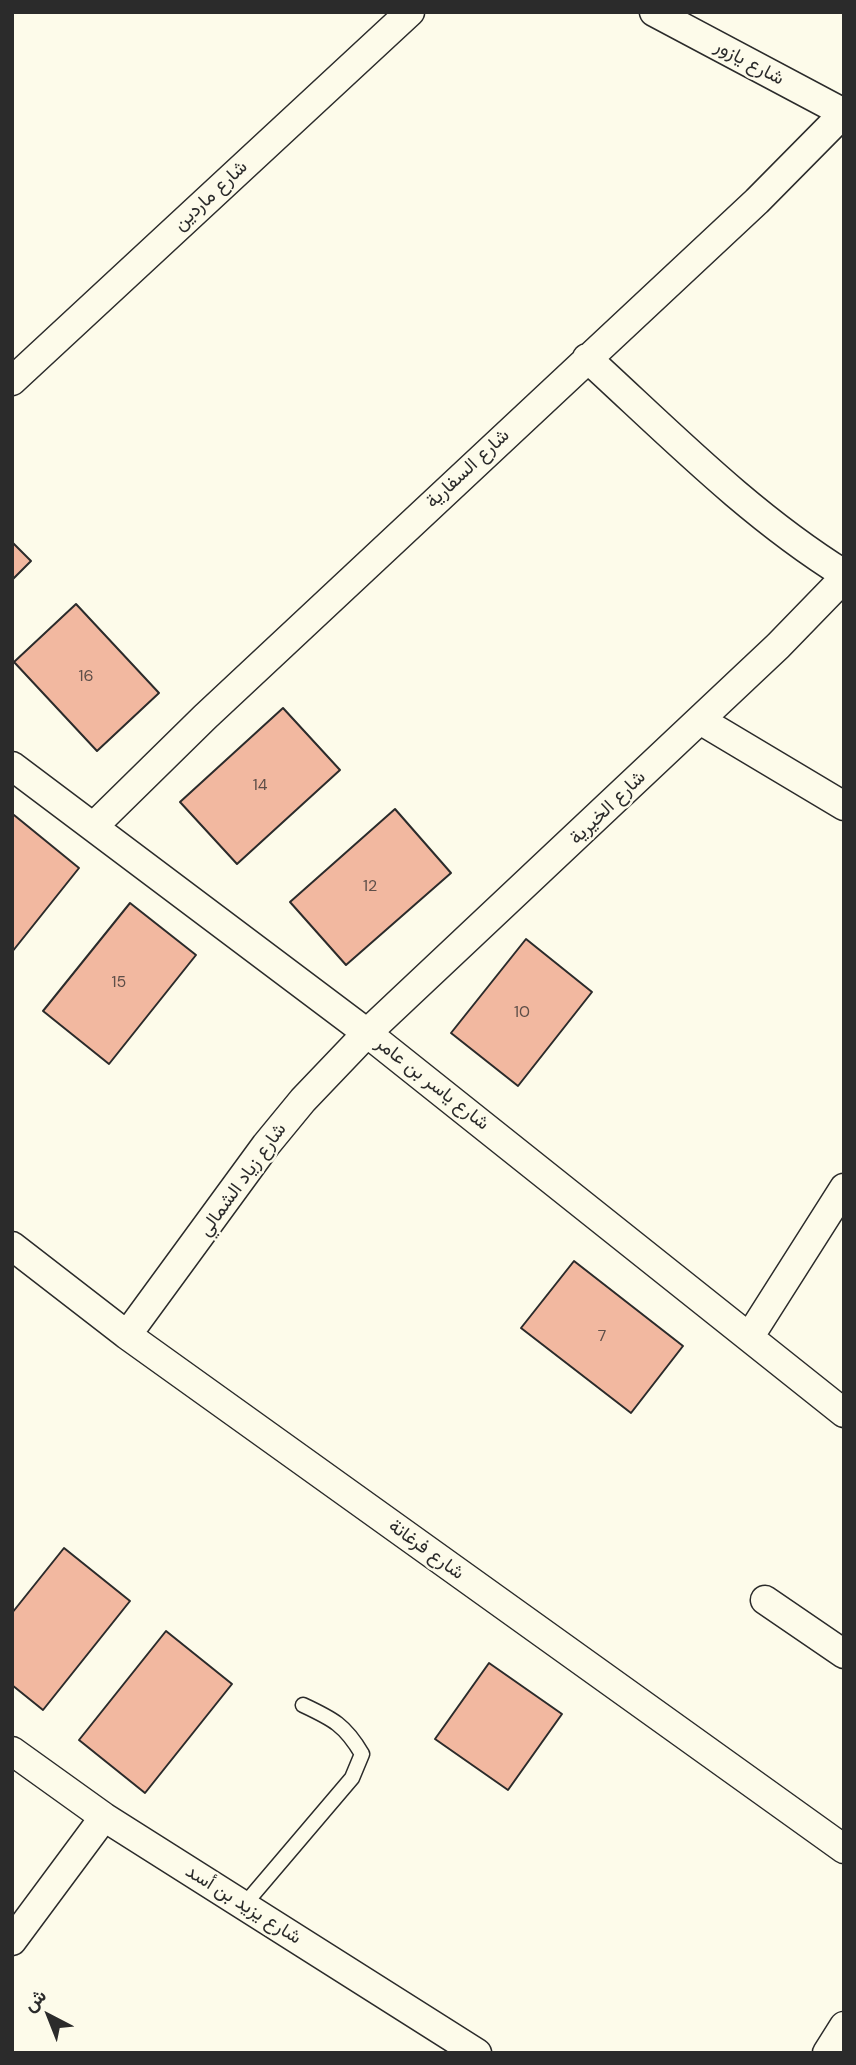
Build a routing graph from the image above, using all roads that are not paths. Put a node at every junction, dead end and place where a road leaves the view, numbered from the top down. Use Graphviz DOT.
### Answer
graph roads {
  1 [pos="410,12"];
  2 [pos="654,12"];
  3 [pos="844,113"];
  4 [pos="587,358"];
  5 [pos="12,381"];
  6 [pos="844,576"];
  7 [pos="700,720"];
  8 [pos="12,766"];
  9 [pos="844,806"];
  10 [pos="94,827"];
  11 [pos="367,1033"];
  12 [pos="844,1188"];
  13 [pos="12,1247"];
  14 [pos="127,1335"];
  15 [pos="750,1336"];
  16 [pos="844,1413"];
  17 [pos="765,1600"];
  18 [pos="844,1654"];
  19 [pos="303,1705"];
  20 [pos="12,1751"];
  21 [pos="104,1817"];
  22 [pos="844,1849"];
  23 [pos="244,1905"];
  24 [pos="12,1941"];
  25 [pos="844,2025"];
  26 [pos="477,2053"];
  27 [pos="827,2053"];
  1 -- 5 [label="street, شارع ماردين"];
  2 -- 3 [label="street, شارع يازور"];
  3 -- 4 [label="street, شارع السفارية"];
  4 -- 6 [label="street, شارع الخيرية"];
  4 -- 10 [label="street, شارع السفارية"];
  6 -- 7 [label="street, شارع الخيرية"];
  7 -- 9 [label="street"];
  7 -- 11 [label="street, شارع الخيرية"];
  8 -- 10 [label="street, شارع ياسر بن عامر"];
  10 -- 11 [label="street, شارع ياسر بن عامر"];
  11 -- 14 [label="street, شارع زياد الشمالي"];
  11 -- 15 [label="street, شارع ياسر بن عامر"];
  12 -- 15 [label="street"];
  13 -- 14 [label="street, شارع فرغانة"];
  14 -- 22 [label="street, شارع فرغانة"];
  15 -- 16 [label="street, شارع ياسر بن عامر"];
  17 -- 18 [label="street"];
  19 -- 23 [label="lane"];
  20 -- 21 [label="street, شارع يزيد بن أسد"];
  21 -- 23 [label="street, شارع يزيد بن أسد"];
  21 -- 24 [label="street"];
  23 -- 26 [label="street, شارع يزيد بن أسد"];
  25 -- 27 [label="street"];
}
